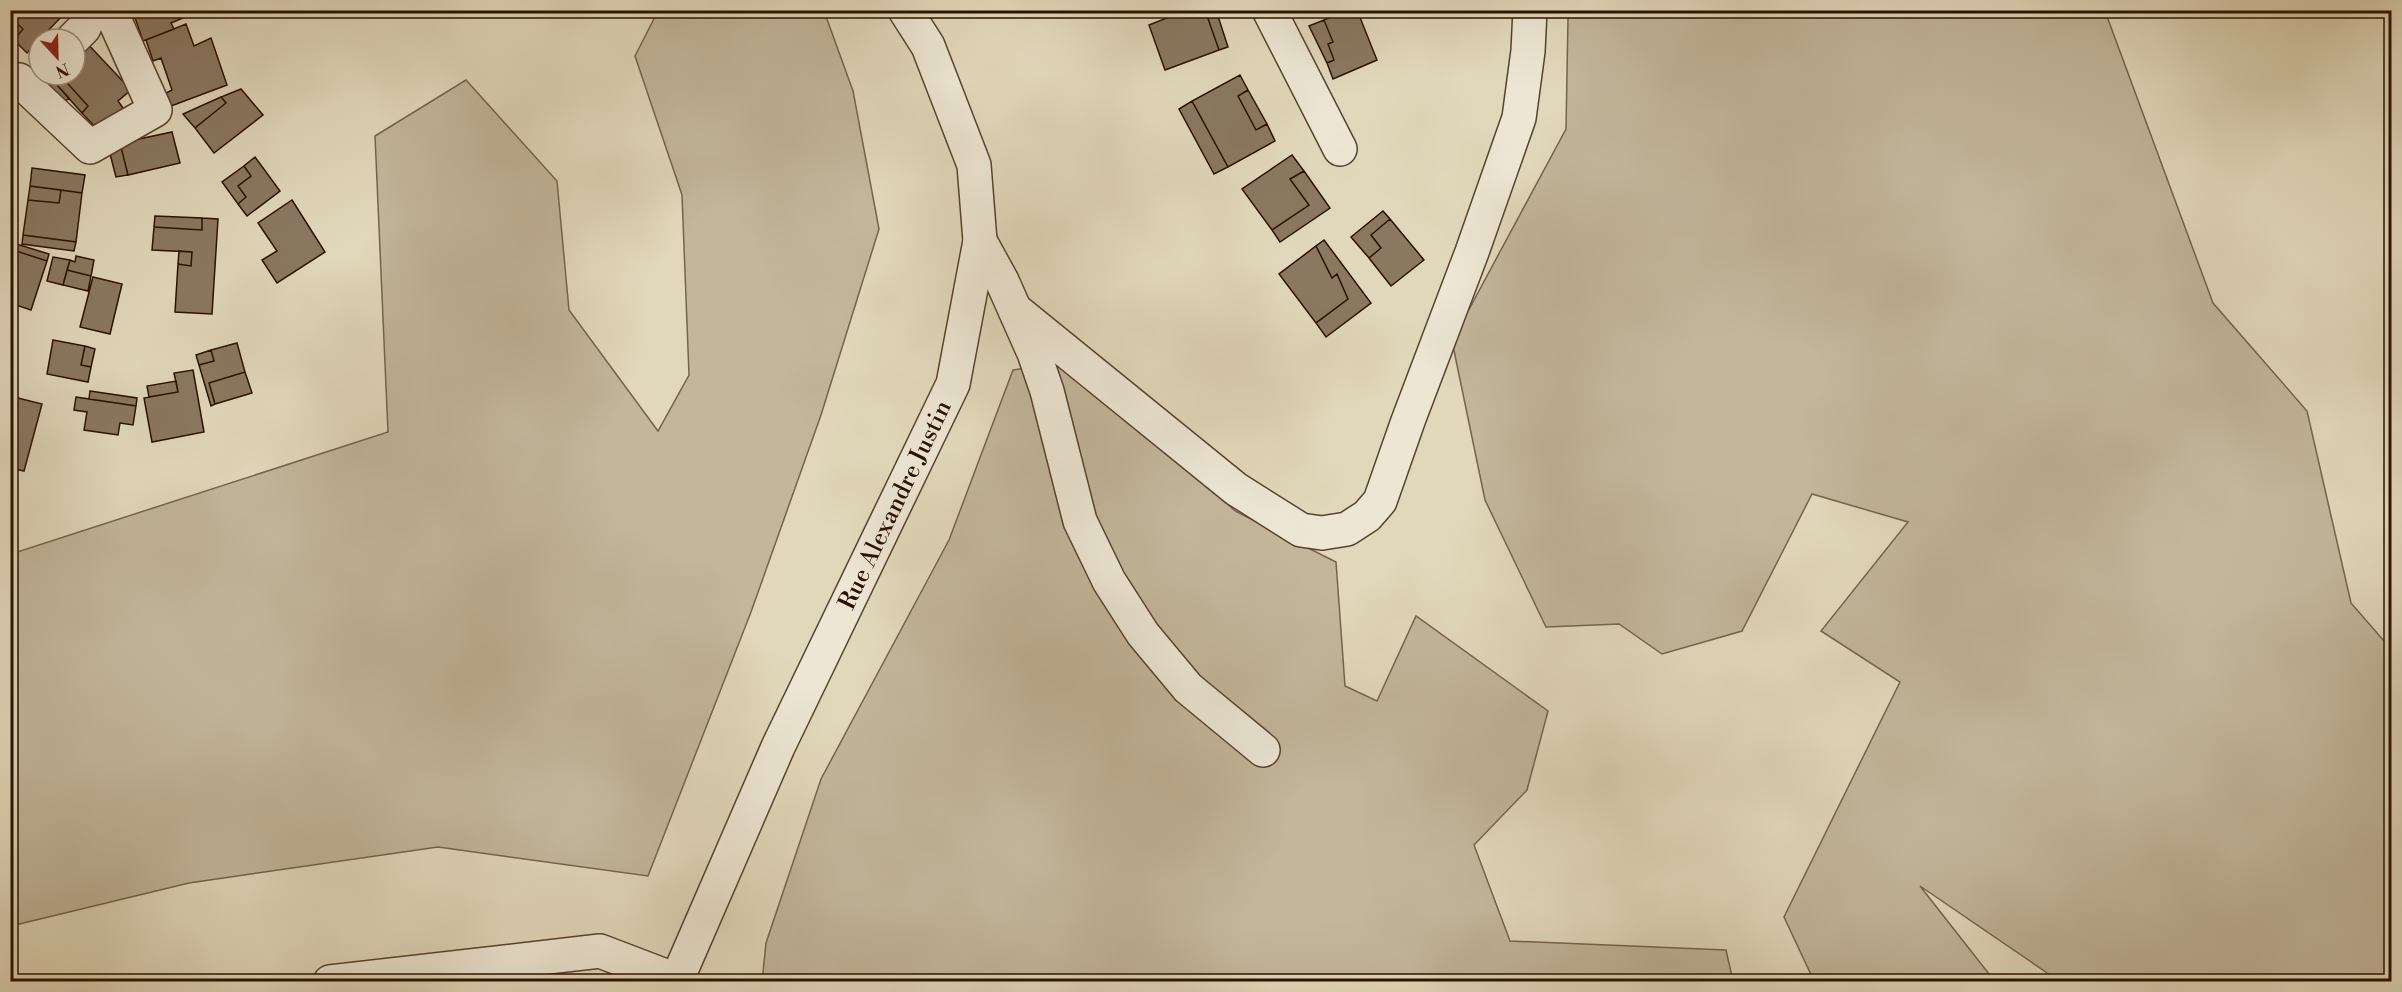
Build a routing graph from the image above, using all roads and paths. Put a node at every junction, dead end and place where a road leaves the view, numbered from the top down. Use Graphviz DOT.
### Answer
graph roads {
  1 [pos="91,10"];
  2 [pos="110,10"];
  3 [pos="905,10"];
  4 [pos="1269,10"];
  5 [pos="1530,10"];
  6 [pos="84,27"];
  7 [pos="23,76"];
  8 [pos="1340,148"];
  9 [pos="980,241"];
  10 [pos="1018,312"];
  11 [pos="1263,750"];
  12 [pos="330,981"];
  13 [pos="676,981"];
  1 -- 6 [label="street"];
  2 -- 7 [label="street"];
  3 -- 9 [label="street, Rue Alexandre Justin"];
  4 -- 8 [label="street"];
  5 -- 10 [label="street"];
  9 -- 10 [label="street"];
  9 -- 13 [label="street, Rue Alexandre Justin"];
  10 -- 11 [label="street"];
  12 -- 13 [label="street"];
}
